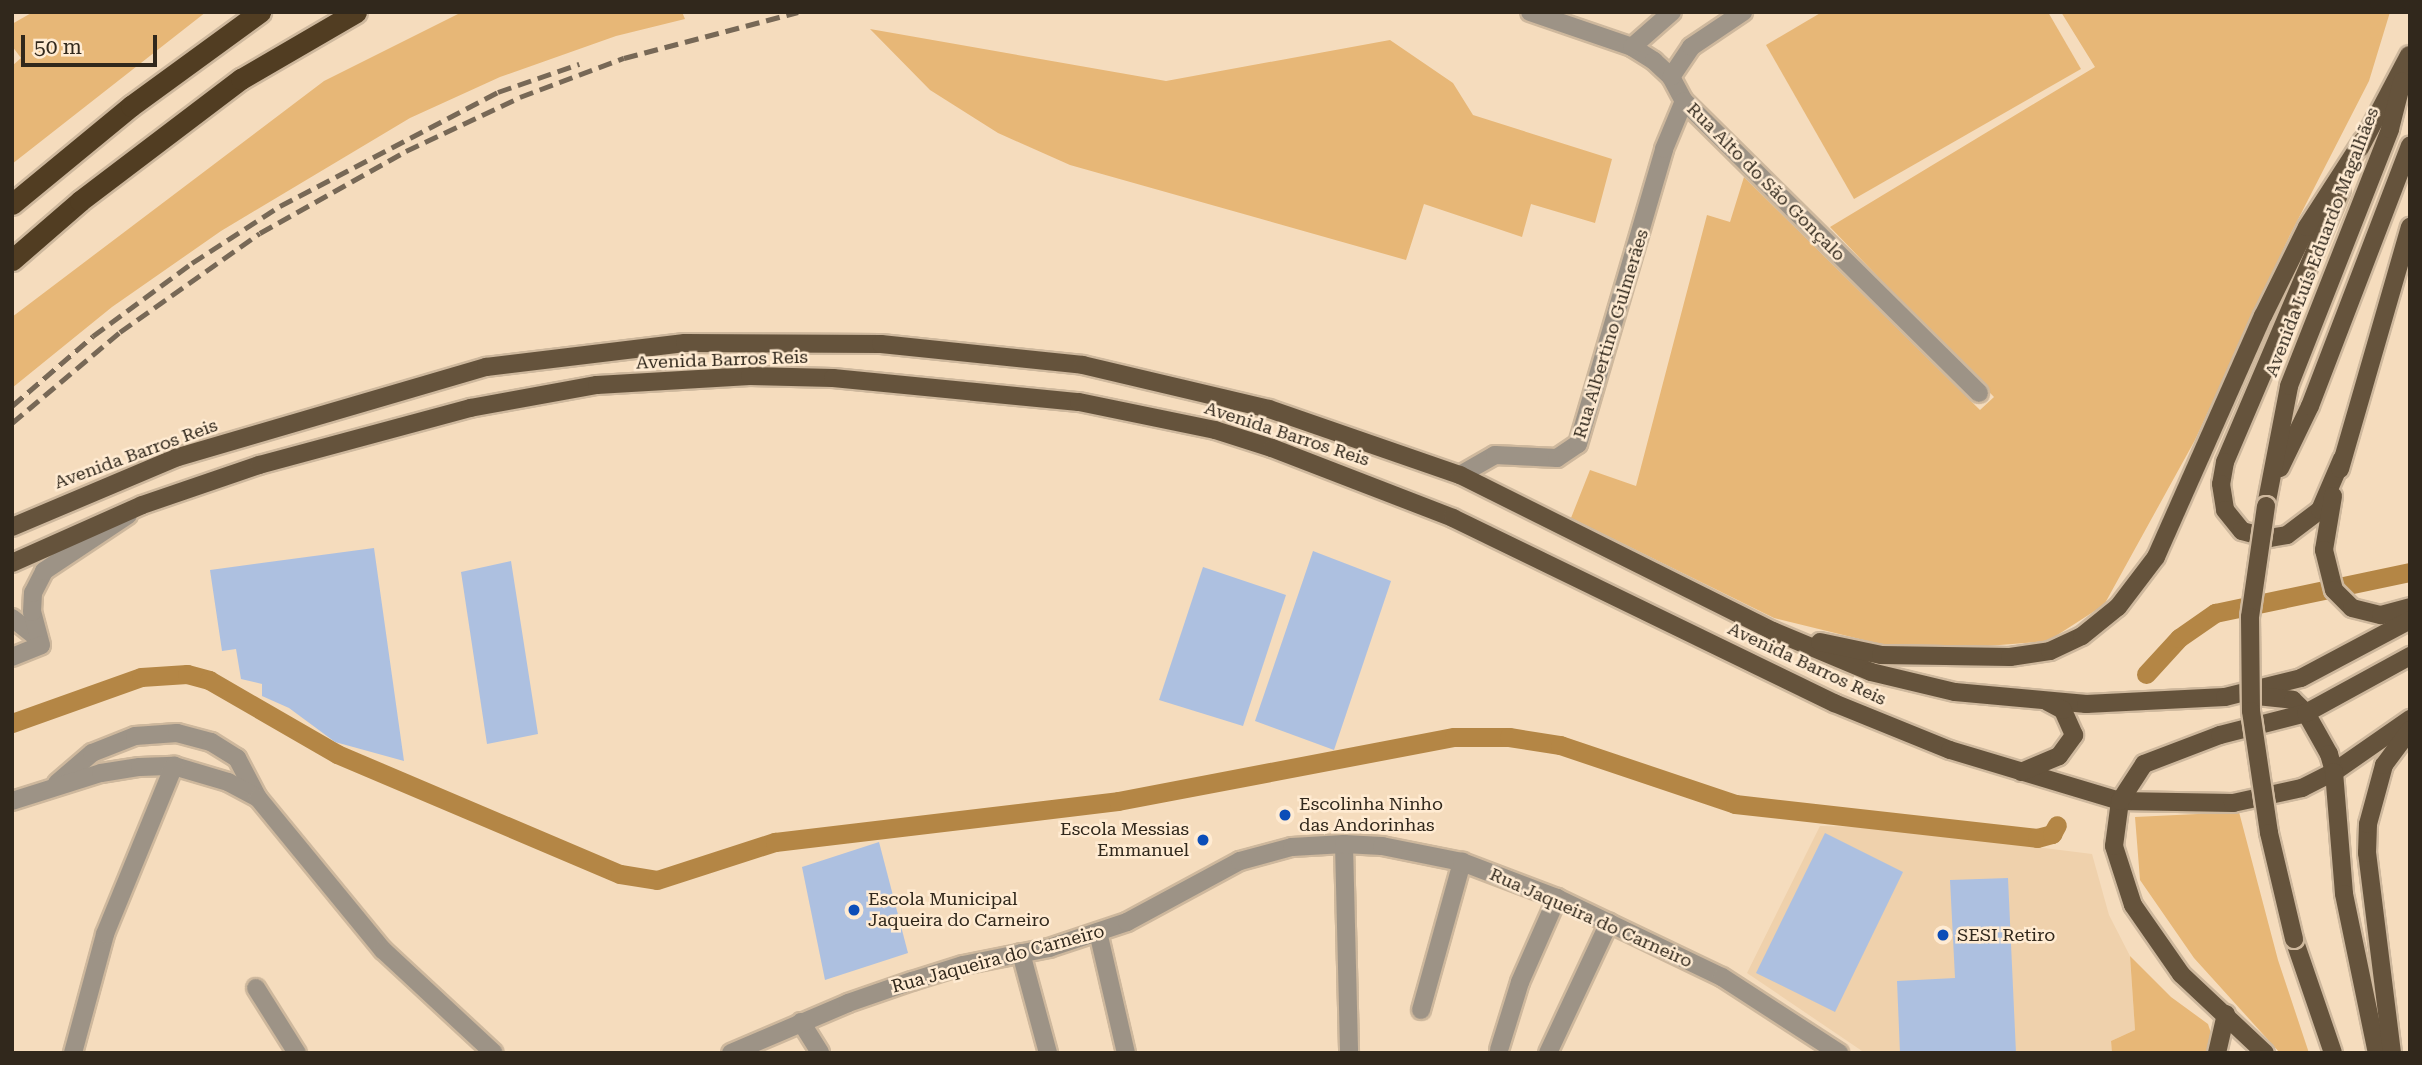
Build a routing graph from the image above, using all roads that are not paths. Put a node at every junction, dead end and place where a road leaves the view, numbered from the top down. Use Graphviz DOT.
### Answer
graph roads {
  1 [pos="260,12"];
  2 [pos="356,12"];
  3 [pos="1530,12"];
  4 [pos="1672,12"];
  5 [pos="1743,12"];
  6 [pos="1632,47"];
  7 [pos="2409,53"];
  8 [pos="1671,76"];
  9 [pos="1684,102"];
  10 [pos="2363,140"];
  11 [pos="2410,146"];
  12 [pos="12,204"];
  13 [pos="2410,227"];
  14 [pos="12,260"];
  15 [pos="1979,393"];
  16 [pos="2342,459"];
  17 [pos="1460,475"];
  18 [pos="2267,498"];
  19 [pos="142,505"];
  20 [pos="12,527"];
  21 [pos="12,563"];
  22 [pos="2410,607"];
  23 [pos="12,618"];
  24 [pos="2410,620"];
  25 [pos="1773,631"];
  26 [pos="41,645"];
  27 [pos="2410,656"];
  28 [pos="12,657"];
  29 [pos="2225,696"];
  30 [pos="2043,699"];
  31 [pos="2306,713"];
  32 [pos="2410,719"];
  33 [pos="2410,730"];
  34 [pos="174,766"];
  35 [pos="2021,772"];
  36 [pos="2334,772"];
  37 [pos="50,789"];
  38 [pos="258,798"];
  39 [pos="2120,800"];
  40 [pos="12,801"];
  41 [pos="1345,844"];
  42 [pos="1462,862"];
  43 [pos="1558,898"];
  44 [pos="1609,923"];
  45 [pos="1098,932"];
  46 [pos="1021,953"];
  47 [pos="256,988"];
  48 [pos="1421,1010"];
  49 [pos="2226,1014"];
  50 [pos="801,1021"];
  51 [pos="1499,1050"];
  52 [pos="73,1053"];
  53 [pos="297,1053"];
  54 [pos="494,1053"];
  55 [pos="731,1053"];
  56 [pos="820,1053"];
  57 [pos="1048,1053"];
  58 [pos="1126,1053"];
  59 [pos="1349,1053"];
  60 [pos="1548,1053"];
  61 [pos="1839,1053"];
  62 [pos="2217,1053"];
  63 [pos="2266,1053"];
  64 [pos="2333,1053"];
  65 [pos="2377,1053"];
  66 [pos="2392,1053"];
  1 -- 12 [label="highway"];
  2 -- 14 [label="highway"];
  3 -- 6 [label="street, Rua Alto do São Gonçalo"];
  4 -- 6 [label="street"];
  5 -- 8 [label="street"];
  6 -- 8 [label="street, Rua Alto do São Gonçalo"];
  7 -- 10 [label="main road"];
  7 -- 18 [label="main road, Avenida Luís Eduardo Magalhães"];
  8 -- 9 [label="street, Rua Alto do São Gonçalo"];
  9 -- 15 [label="street, Rua Alto do São Gonçalo"];
  9 -- 17 [label="street, Rua Albertino Gulmerães"];
  10 -- 16 [label="main road"];
  10 -- 25 [label="main road"];
  11 -- 18 [label="main road"];
  13 -- 16 [label="main road"];
  16 -- 22 [label="main road"];
  17 -- 20 [label="main road, Avenida Barros Reis"];
  17 -- 25 [label="main road, Avenida Barros Reis"];
  18 -- 64 [label="main road, bridge"];
  19 -- 21 [label="main road, Avenida Barros Reis"];
  19 -- 26 [label="street"];
  19 -- 35 [label="main road, Avenida Barros Reis"];
  23 -- 26 [label="street"];
  24 -- 29 [label="main road, Avenida Barros Reis"];
  25 -- 30 [label="main road, Avenida Barros Reis"];
  26 -- 28 [label="street"];
  27 -- 31 [label="main road"];
  29 -- 30 [label="main road, Avenida Barros Reis"];
  29 -- 31 [label="main road"];
  30 -- 35 [label="main road"];
  31 -- 36 [label="main road"];
  31 -- 39 [label="main road"];
  32 -- 36 [label="main road, Avenida Barros Reis"];
  33 -- 66 [label="main road"];
  34 -- 37 [label="street"];
  34 -- 38 [label="street"];
  34 -- 52 [label="street"];
  35 -- 39 [label="main road, Avenida Barros Reis"];
  36 -- 39 [label="main road, Avenida Barros Reis"];
  36 -- 65 [label="main road"];
  37 -- 38 [label="street"];
  37 -- 40 [label="street"];
  38 -- 54 [label="street"];
  39 -- 49 [label="main road"];
  41 -- 42 [label="street, Rua Jaqueira do Carneiro"];
  41 -- 45 [label="street, Rua Jaqueira do Carneiro"];
  41 -- 59 [label="street"];
  42 -- 43 [label="street, Rua Jaqueira do Carneiro"];
  42 -- 48 [label="street"];
  43 -- 44 [label="street, Rua Jaqueira do Carneiro"];
  43 -- 51 [label="street"];
  44 -- 60 [label="street"];
  44 -- 61 [label="street, Rua Jaqueira do Carneiro"];
  45 -- 46 [label="street, Rua Jaqueira do Carneiro"];
  45 -- 58 [label="street"];
  46 -- 50 [label="street, Rua Jaqueira do Carneiro"];
  46 -- 57 [label="street"];
  47 -- 53 [label="street"];
  49 -- 62 [label="main road"];
  49 -- 63 [label="main road"];
  50 -- 55 [label="street, Rua Jaqueira do Carneiro"];
  50 -- 56 [label="street"];
}
